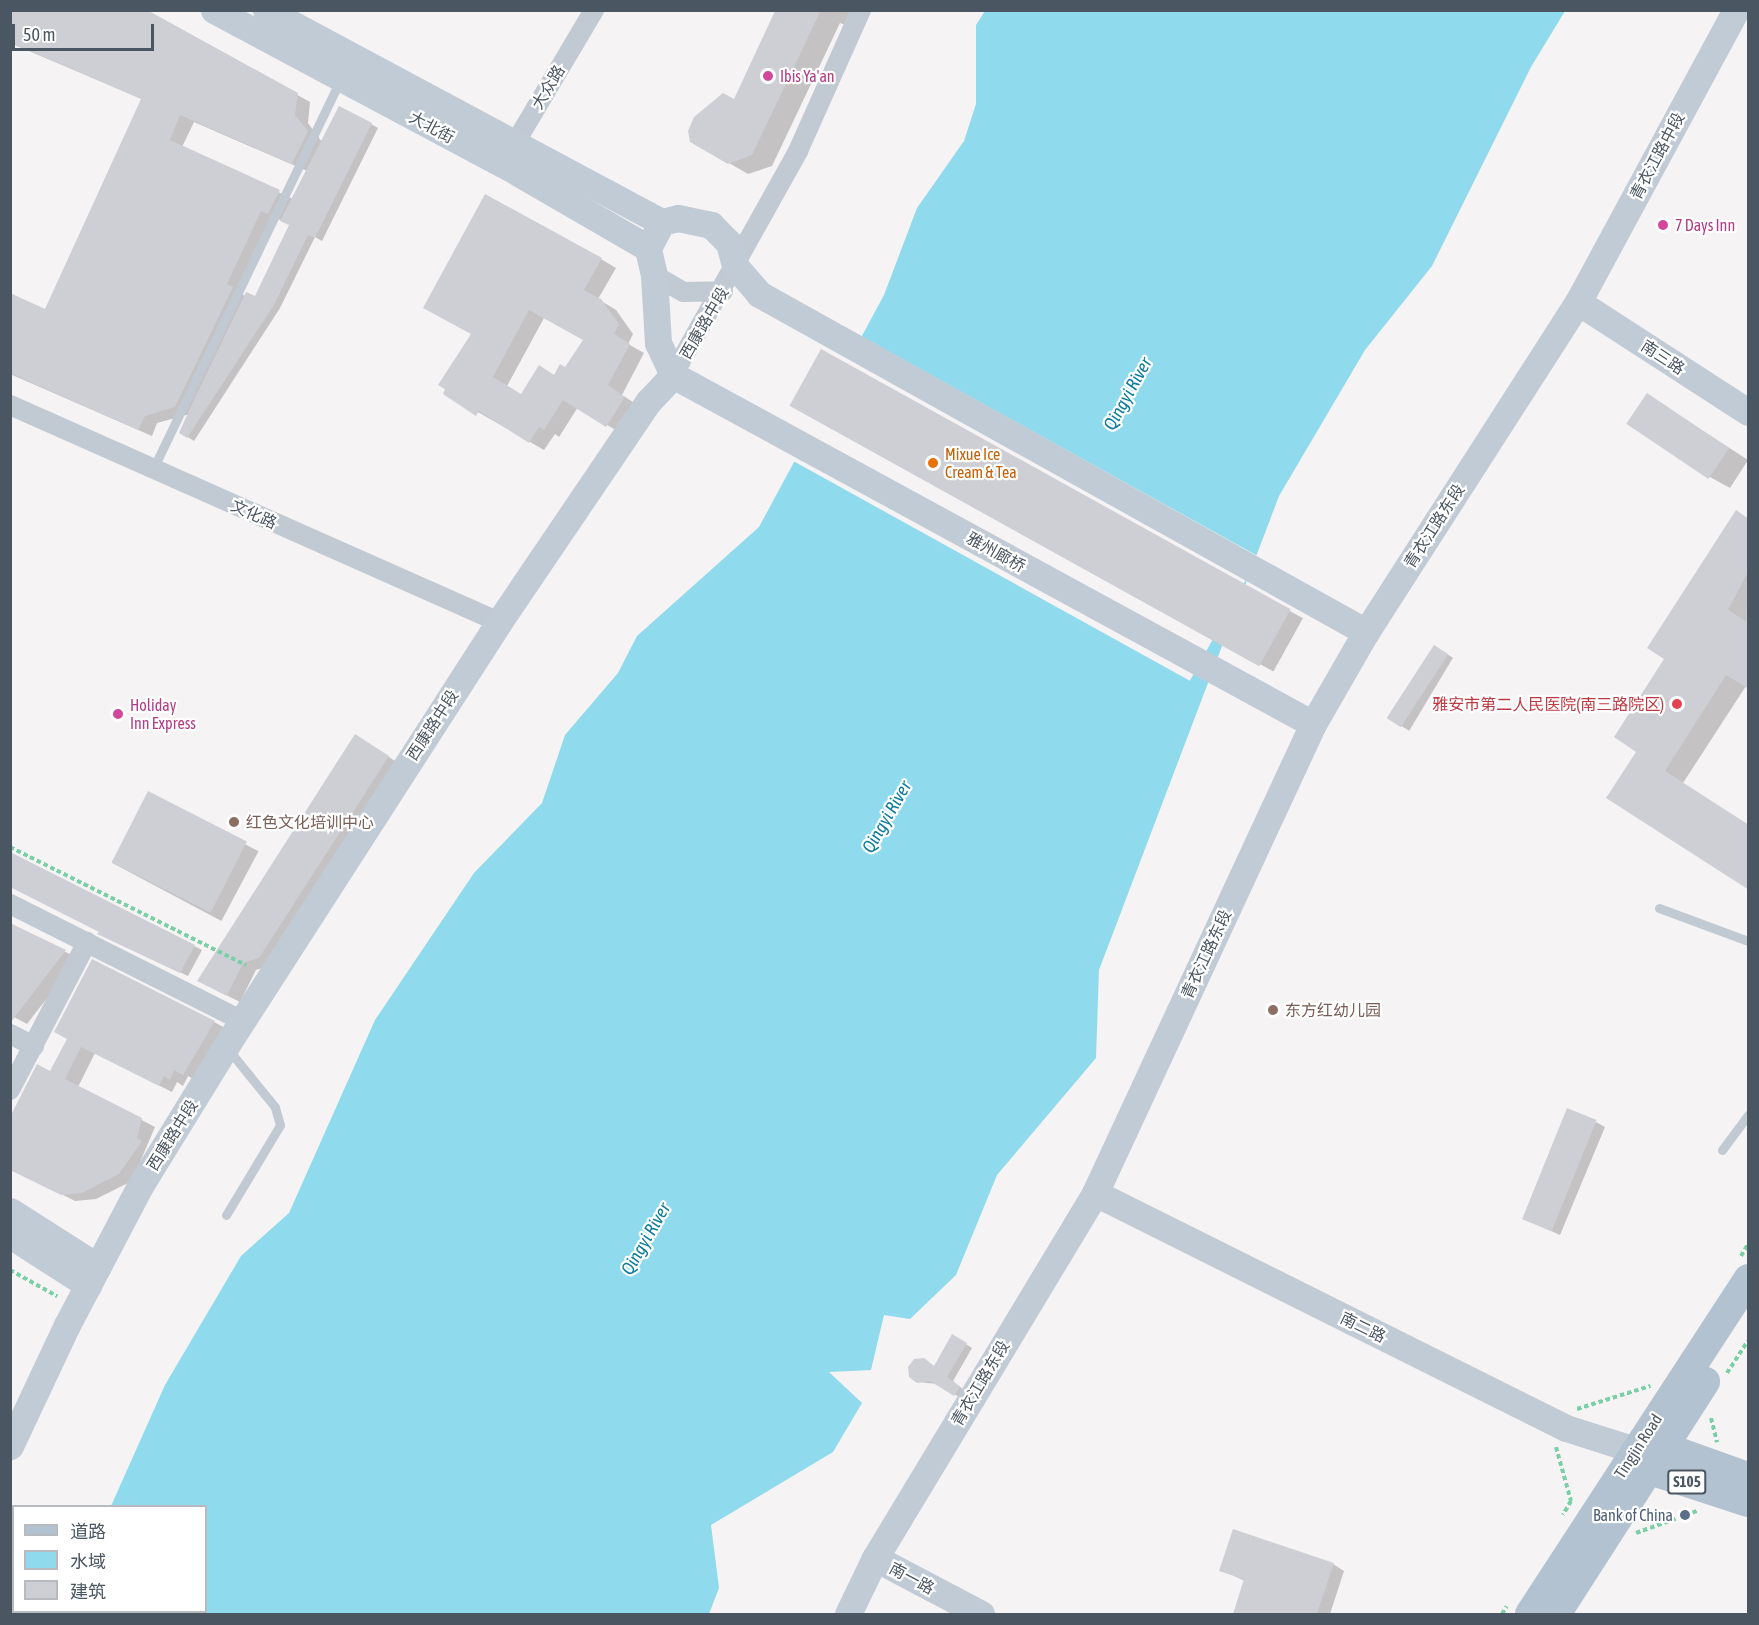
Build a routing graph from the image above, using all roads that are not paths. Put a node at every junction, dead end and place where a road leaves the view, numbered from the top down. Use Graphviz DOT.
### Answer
graph roads {
  1 [pos="214,10"];
  2 [pos="267,10"];
  3 [pos="594,10"];
  4 [pos="861,10"];
  5 [pos="1736,10"];
  6 [pos="341,78"];
  7 [pos="509,153"];
  8 [pos="662,222"];
  9 [pos="648,248"];
  10 [pos="735,266"];
  11 [pos="654,275"];
  12 [pos="723,291"];
  13 [pos="1578,302"];
  14 [pos="673,375"];
  15 [pos="10,405"];
  16 [pos="1749,412"];
  17 [pos="153,469"];
  18 [pos="499,622"];
  19 [pos="1366,632"];
  20 [pos="1313,724"];
  21 [pos="10,904"];
  22 [pos="1659,908"];
  23 [pos="1749,941"];
  24 [pos="87,942"];
  25 [pos="243,1021"];
  26 [pos="10,1034"];
  27 [pos="34,1046"];
  28 [pos="226,1046"];
  29 [pos="10,1090"];
  30 [pos="1749,1115"];
  31 [pos="1722,1150"];
  32 [pos="1095,1194"];
  33 [pos="10,1211"];
  34 [pos="226,1215"];
  35 [pos="10,1235"];
  36 [pos="1749,1279"];
  37 [pos="85,1284"];
  38 [pos="1749,1314"];
  39 [pos="10,1446"];
  40 [pos="1650,1456"];
  41 [pos="1749,1477"];
  42 [pos="1715,1478"];
  43 [pos="1749,1502"];
  44 [pos="875,1558"];
  45 [pos="848,1614"];
  46 [pos="981,1614"];
  47 [pos="1530,1614"];
  48 [pos="1556,1614"];
  1 -- 6 [label="main road, 大北街"];
  2 -- 7 [label="main road, 大北街"];
  3 -- 7 [label="street, 大众路"];
  4 -- 10 [label="street, 西康路中段"];
  5 -- 13 [label="main road, 青衣江路中段"];
  6 -- 7 [label="main road, 大北街"];
  6 -- 17 [label="lane"];
  7 -- 8 [label="main road, 大北街"];
  7 -- 9 [label="main road, 大北街"];
  8 -- 9 [label="main road"];
  8 -- 10 [label="main road"];
  9 -- 11 [label="main road"];
  10 -- 12 [label="street, 西康路中段"];
  10 -- 19 [label="main road"];
  11 -- 12 [label="street"];
  11 -- 14 [label="main road"];
  12 -- 14 [label="street, 西康路中段"];
  13 -- 16 [label="main road, 南三路"];
  13 -- 19 [label="main road, 青衣江路东段"];
  14 -- 18 [label="main road, 西康路中段"];
  14 -- 20 [label="main road, 雅州廊桥"];
  15 -- 17 [label="street, 文化路"];
  17 -- 18 [label="street, 文化路"];
  18 -- 25 [label="main road, 西康路中段"];
  19 -- 20 [label="main road, 青衣江路东段"];
  20 -- 32 [label="main road, 青衣江路东段"];
  21 -- 24 [label="street"];
  22 -- 23 [label="lane"];
  24 -- 25 [label="street"];
  24 -- 27 [label="street"];
  25 -- 28 [label="main road, 西康路中段"];
  26 -- 27 [label="street"];
  27 -- 29 [label="street"];
  28 -- 34 [label="lane"];
  28 -- 37 [label="main road, 西康路中段"];
  30 -- 31 [label="lane"];
  32 -- 40 [label="main road, 南二路"];
  32 -- 44 [label="main road, 青衣江路东段"];
  33 -- 37 [label="main road"];
  35 -- 37 [label="main road"];
  36 -- 40 [label="main road, Tingjin Road"];
  37 -- 39 [label="main road, 西康路中段"];
  38 -- 40 [label="main road, Tingjin Road"];
  40 -- 42 [label="main road, S105"];
  40 -- 47 [label="main road, Tingjin Road"];
  40 -- 48 [label="main road, Tingjin Road"];
  41 -- 42 [label="main road, S105"];
  42 -- 43 [label="main road, S105"];
  44 -- 45 [label="main road, 青衣江路东段"];
  44 -- 46 [label="main road, 南一路"];
}
